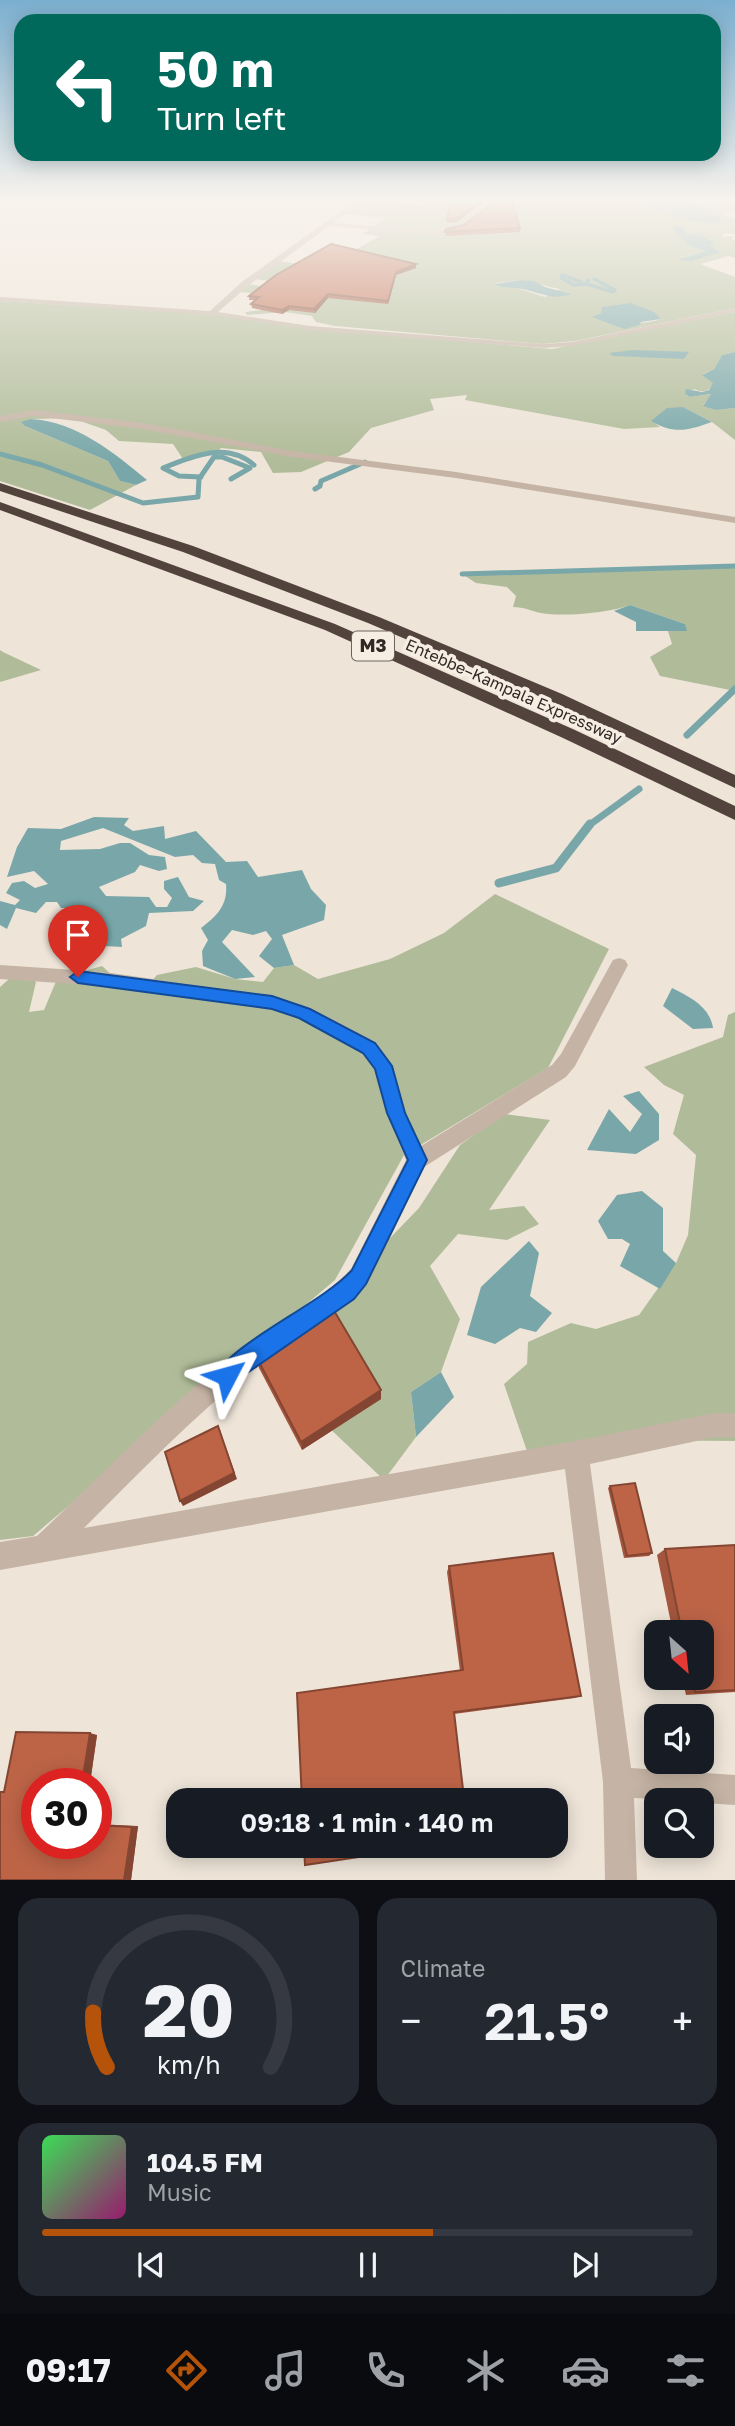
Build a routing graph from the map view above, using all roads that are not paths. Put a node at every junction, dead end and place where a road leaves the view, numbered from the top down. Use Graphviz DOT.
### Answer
graph roads {
  1 [pos="240,289"];
  2 [pos="0,299"];
  3 [pos="735,310"];
  4 [pos="212,313"];
  5 [pos="0,419"];
  6 [pos="0,487"];
  7 [pos="0,506"];
  8 [pos="735,520"];
  9 [pos="735,782"];
  10 [pos="735,814"];
  11 [pos="619,965"];
  12 [pos="0,972"];
  13 [pos="417,1160"];
  14 [pos="735,1425"];
  15 [pos="576,1454"];
  16 [pos="44,1549"];
  17 [pos="0,1556"];
  18 [pos="618,1782"];
  19 [pos="735,1790"];
  20 [pos="621,1880"];
  1 -- 4 [label="street"];
  2 -- 4 [label="street"];
  3 -- 4 [label="street"];
  5 -- 8 [label="street"];
  6 -- 9 [label="highway, Entebbe–Kampala Expressway / M3"];
  7 -- 10 [label="highway, Entebbe–Kampala Expressway / M3"];
  11 -- 13 [label="street"];
  12 -- 13 [label="street"];
  13 -- 16 [label="street"];
  14 -- 15 [label="street"];
  15 -- 16 [label="street"];
  15 -- 18 [label="street"];
  16 -- 17 [label="street"];
  18 -- 19 [label="street"];
  18 -- 20 [label="street"];
}
